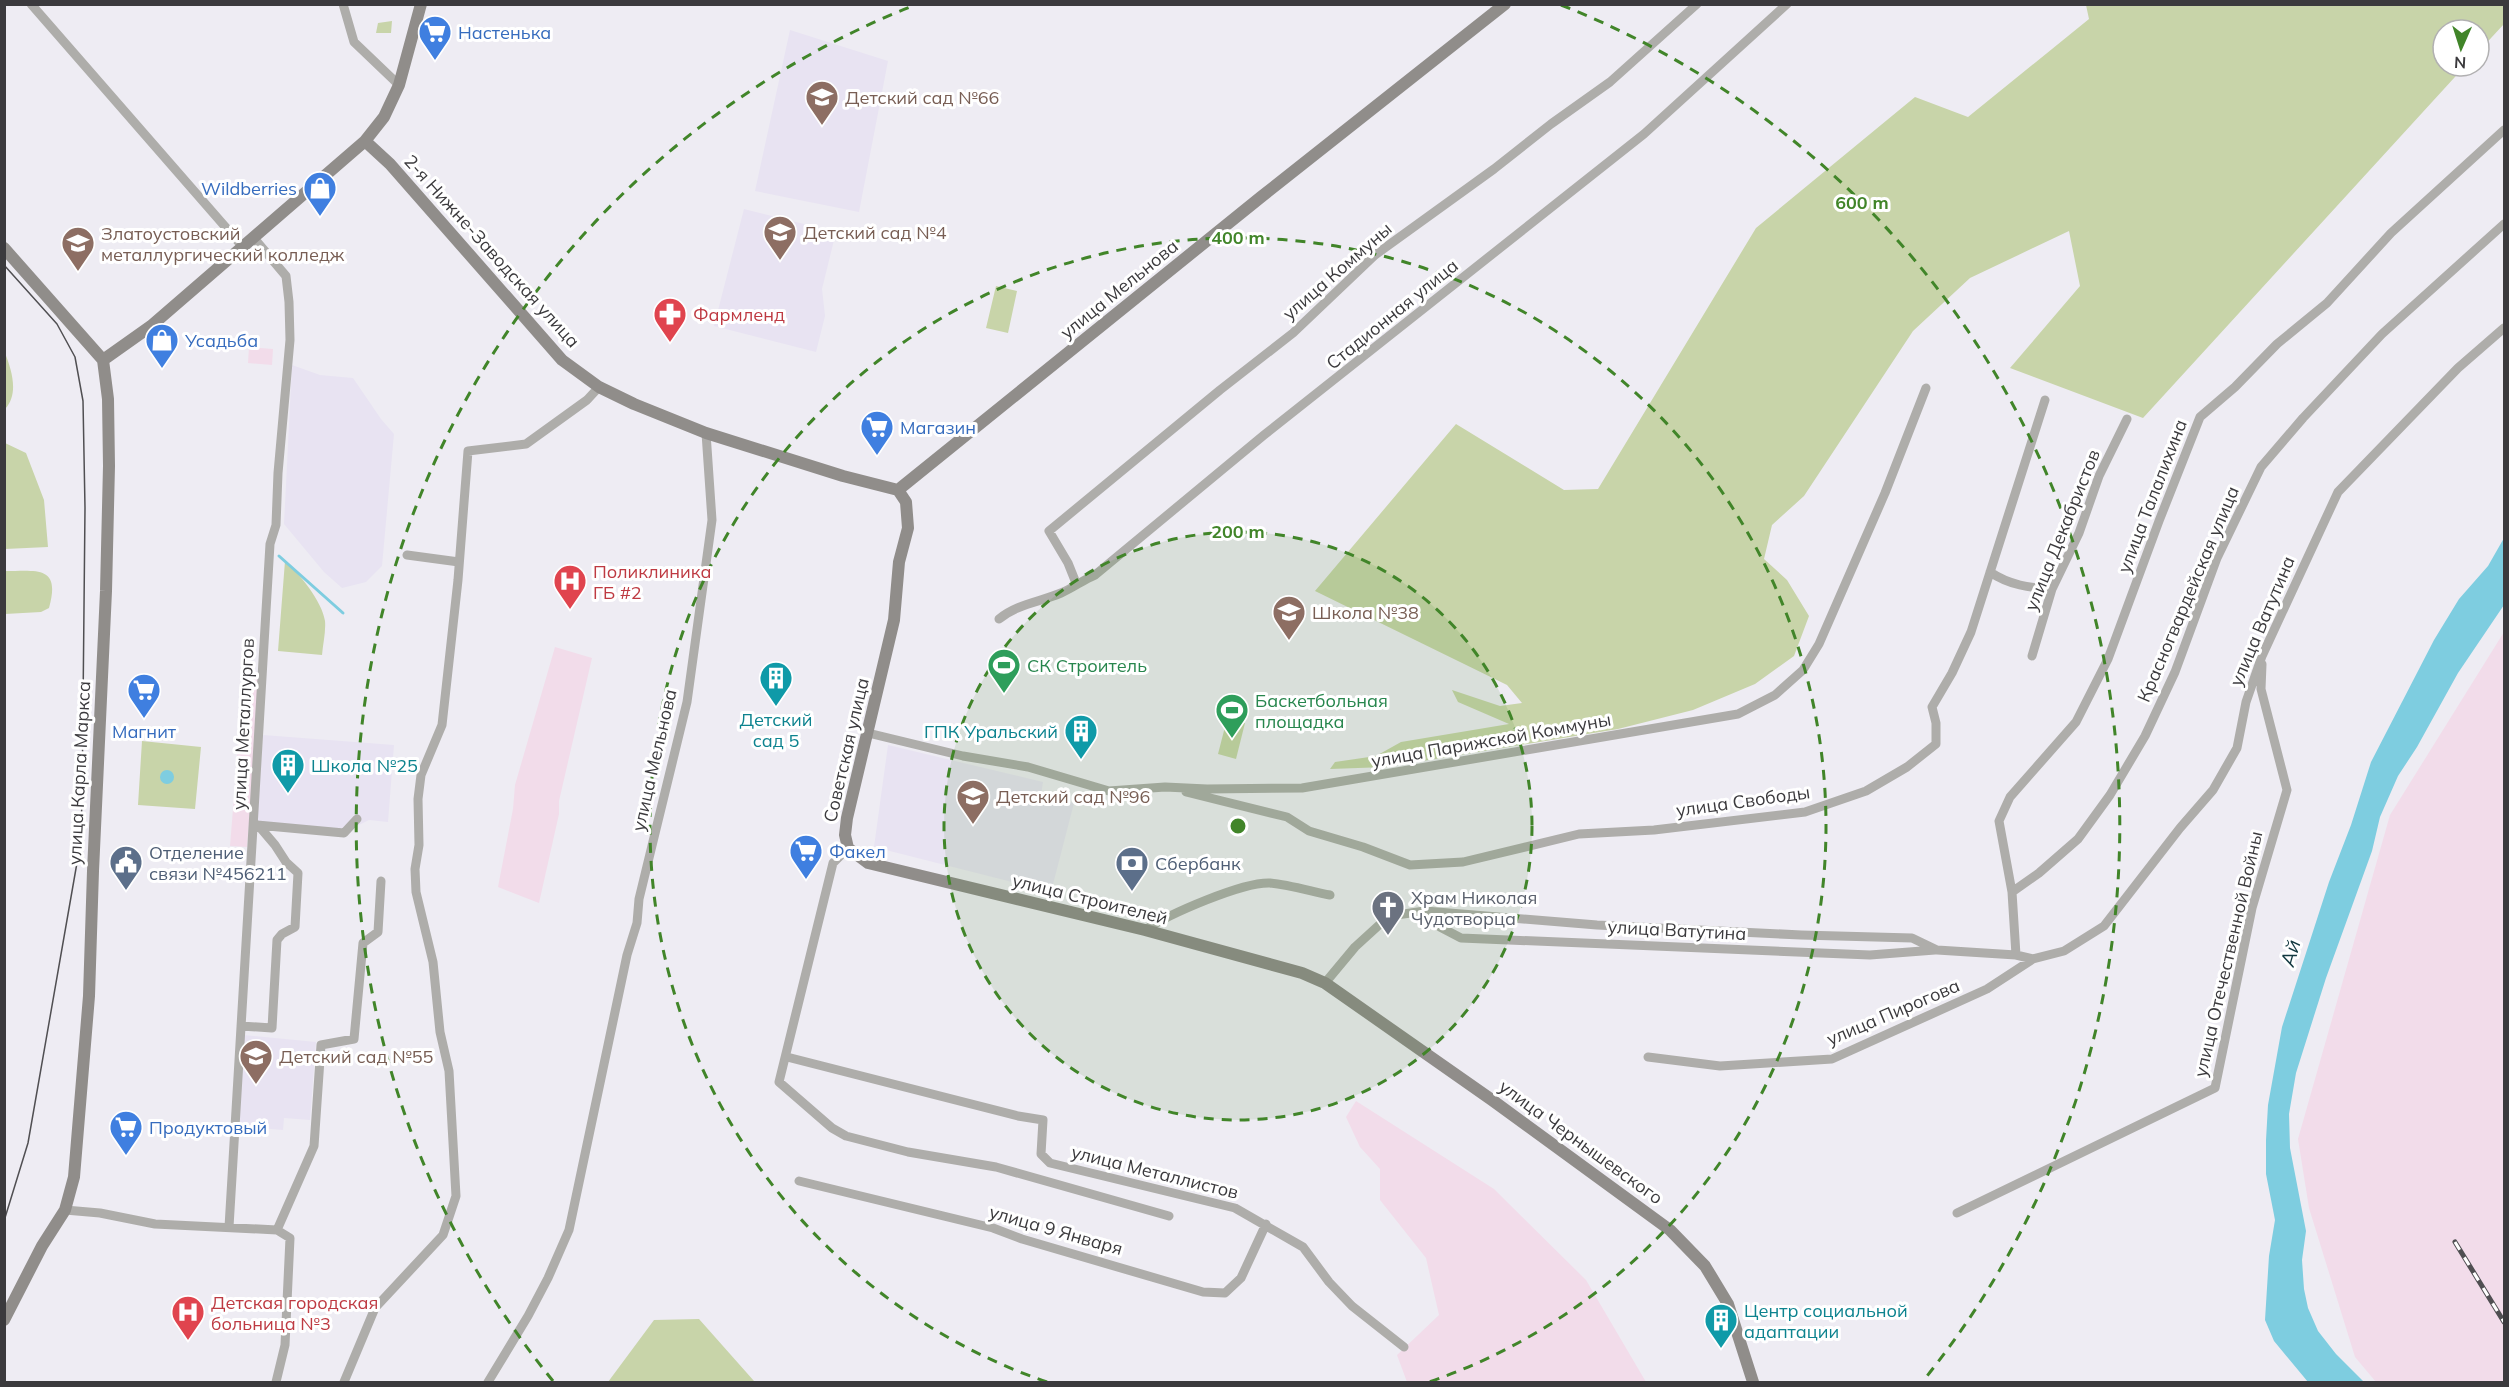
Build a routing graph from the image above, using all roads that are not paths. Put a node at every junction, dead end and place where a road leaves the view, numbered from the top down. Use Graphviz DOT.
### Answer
graph roads {
  1 [pos="31,4"];
  2 [pos="342,4"];
  3 [pos="421,4"];
  4 [pos="1505,4"];
  5 [pos="1697,4"];
  6 [pos="1787,4"];
  7 [pos="399,85"];
  8 [pos="2505,130"];
  9 [pos="365,141"];
  10 [pos="2505,224"];
  11 [pos="253,237"];
  12 [pos="242,246"];
  13 [pos="4,248"];
  14 [pos="2505,328"];
  15 [pos="103,360"];
  16 [pos="599,387"];
  17 [pos="1926,388"];
  18 [pos="2045,400"];
  19 [pos="2127,419"];
  20 [pos="706,434"];
  21 [pos="898,490"];
  22 [pos="407,555"];
  23 [pos="459,562"];
  24 [pos="1990,572"];
  25 [pos="1076,583"];
  26 [pos="2052,589"];
  27 [pos="999,619"];
  28 [pos="2032,656"];
  29 [pos="2262,656"];
  30 [pos="868,732"];
  31 [pos="1165,787"];
  32 [pos="357,819"];
  33 [pos="256,825"];
  34 [pos="848,848"];
  35 [pos="381,881"];
  36 [pos="2012,892"];
  37 [pos="1330,895"];
  38 [pos="1425,911"];
  39 [pos="1145,930"];
  40 [pos="1937,950"];
  41 [pos="2016,955"];
  42 [pos="2033,959"];
  43 [pos="1325,982"];
  44 [pos="241,1026"];
  45 [pos="1648,1056"];
  46 [pos="787,1057"];
  47 [pos="779,1082"];
  48 [pos="799,1181"];
  49 [pos="65,1210"];
  50 [pos="1957,1213"];
  51 [pos="1169,1216"];
  52 [pos="1266,1224"];
  53 [pos="229,1227"];
  54 [pos="277,1230"];
  55 [pos="4,1320"];
  56 [pos="1404,1347"];
  57 [pos="276,1383"];
  58 [pos="344,1383"];
  59 [pos="488,1383"];
  60 [pos="1753,1383"];
  1 -- 12 [label="street"];
  2 -- 7 [label="street"];
  3 -- 7 [label="main road"];
  4 -- 21 [label="main road, улица Мельнова"];
  5 -- 25 [label="street, улица Коммуны"];
  6 -- 25 [label="street, Стадионная улица"];
  7 -- 9 [label="main road"];
  8 -- 36 [label="street, улица Талалихина"];
  9 -- 11 [label="main road"];
  9 -- 16 [label="main road, 2-я Нижне-Заводская улица"];
  10 -- 36 [label="street, Красногвардейская улица"];
  11 -- 12 [label="main road"];
  11 -- 33 [label="street, улица Металлургов"];
  12 -- 15 [label="main road"];
  13 -- 15 [label="main road"];
  14 -- 29 [label="street, улица Ватутина"];
  15 -- 49 [label="main road, улица Карла Маркса"];
  16 -- 20 [label="main road, 2-я Нижне-Заводская улица"];
  16 -- 23 [label="street"];
  17 -- 31 [label="street, улица Парижской Коммуны"];
  18 -- 24 [label="street, улица Свободы"];
  19 -- 26 [label="street, улица Декабристов"];
  20 -- 21 [label="main road, 2-я Нижне-Заводская улица"];
  20 -- 59 [label="street, улица Мельнова"];
  21 -- 30 [label="main road, Советская улица"];
  22 -- 23 [label="street"];
  23 -- 58 [label="street"];
  24 -- 26 [label="street"];
  24 -- 31 [label="street, улица Свободы"];
  25 -- 27 [label="street, Стадионная улица"];
  26 -- 28 [label="street, улица Декабристов"];
  29 -- 42 [label="street, улица Ватутина"];
  29 -- 50 [label="street, улица Отечественной Войны"];
  30 -- 31 [label="street, улица Парижской Коммуны"];
  30 -- 34 [label="main road, Советская улица"];
  32 -- 33 [label="street"];
  33 -- 44 [label="street, улица Металлургов"];
  33 -- 44 [label="street"];
  34 -- 39 [label="main road, улица Строителей"];
  34 -- 46 [label="street, Советская улица"];
  35 -- 54 [label="street"];
  36 -- 41 [label="street"];
  37 -- 39 [label="street"];
  38 -- 40 [label="street, улица Ватутина"];
  38 -- 40 [label="street, улица Ватутина"];
  38 -- 43 [label="street, улица Ватутина"];
  39 -- 43 [label="main road, улица Строителей"];
  40 -- 41 [label="street, улица Ватутина"];
  41 -- 42 [label="street, улица Ватутина"];
  42 -- 45 [label="street, улица Пирогова"];
  43 -- 60 [label="main road, улица Чернышевского"];
  44 -- 53 [label="street, улица Металлургов"];
  46 -- 47 [label="street, Советская улица"];
  46 -- 52 [label="street, улица Металлистов"];
  47 -- 51 [label="street, улица Металлистов"];
  48 -- 52 [label="street, улица 9 Января"];
  49 -- 53 [label="street"];
  49 -- 55 [label="main road, улица Карла Маркса"];
  52 -- 56 [label="street, улица Металлистов"];
  53 -- 54 [label="street"];
  54 -- 57 [label="street"];
}
